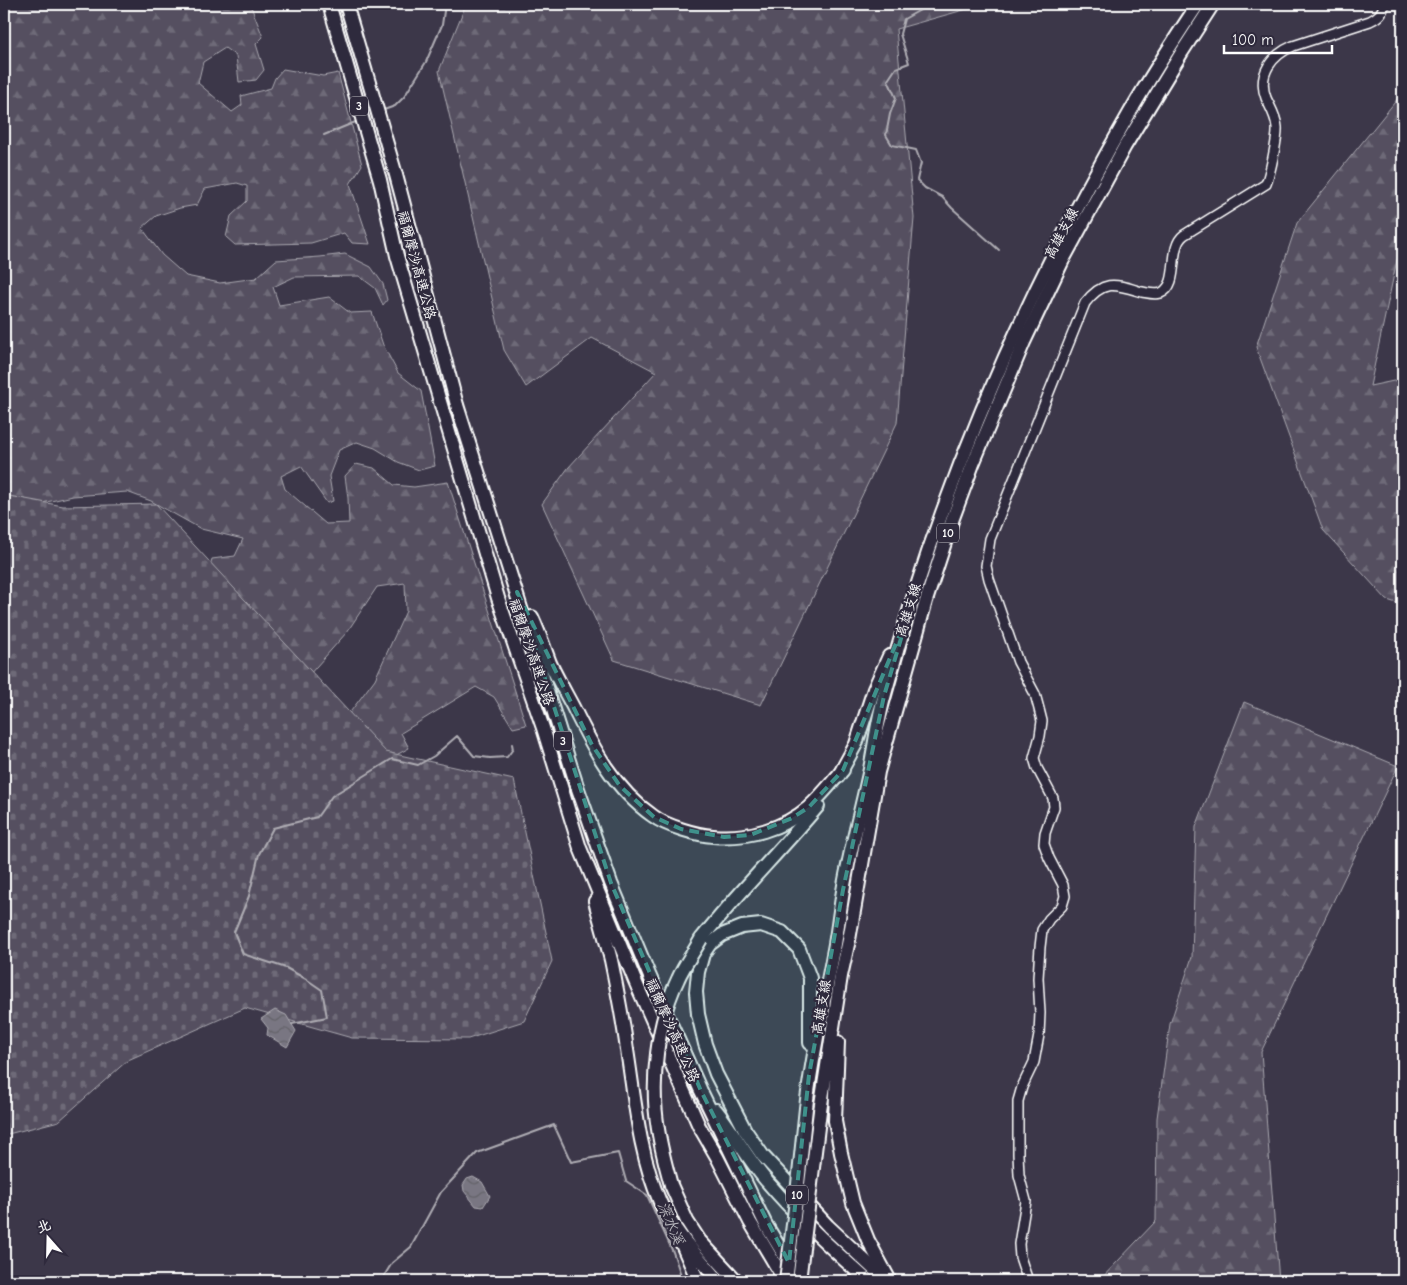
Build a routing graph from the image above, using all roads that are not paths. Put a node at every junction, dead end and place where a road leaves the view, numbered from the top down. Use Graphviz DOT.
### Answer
graph roads {
  1 [pos="328,4"];
  2 [pos="346,4"];
  3 [pos="1198,4"];
  4 [pos="1213,4"];
  5 [pos="1384,4"];
  6 [pos="517,592"];
  7 [pos="908,615"];
  8 [pos="842,770"];
  9 [pos="580,848"];
  10 [pos="842,976"];
  11 [pos="809,1075"];
  12 [pos="701,1091"];
  13 [pos="677,1233"];
  14 [pos="698,1281"];
  15 [pos="720,1281"];
  16 [pos="737,1281"];
  17 [pos="785,1281"];
  18 [pos="799,1281"];
  19 [pos="868,1281"];
  20 [pos="885,1281"];
  21 [pos="890,1281"];
  22 [pos="1028,1281"];
  1 -- 9 [label="highway, 福爾摩沙高速公路 / 3"];
  2 -- 6 [label="highway, 福爾摩沙高速公路 / 3"];
  3 -- 7 [label="highway, 高雄支線 / 10"];
  4 -- 10 [label="highway, 高雄支線 / 10"];
  5 -- 22 [label="street"];
  6 -- 8 [label="highway"];
  6 -- 12 [label="highway, 福爾摩沙高速公路 / 3"];
  7 -- 8 [label="highway"];
  7 -- 11 [label="highway, 高雄支線 / 10"];
  8 -- 16 [label="highway, bridge"];
  9 -- 13 [label="highway"];
  9 -- 17 [label="highway, 福爾摩沙高速公路 / 3"];
  10 -- 18 [label="highway, 高雄支線 / 10, bridge"];
  10 -- 21 [label="highway"];
  11 -- 17 [label="highway, 高雄支線 / 10, bridge"];
  11 -- 20 [label="highway"];
  12 -- 18 [label="highway, 福爾摩沙高速公路 / 3"];
  12 -- 19 [label="highway"];
  13 -- 14 [label="highway"];
  13 -- 15 [label="highway"];
}
